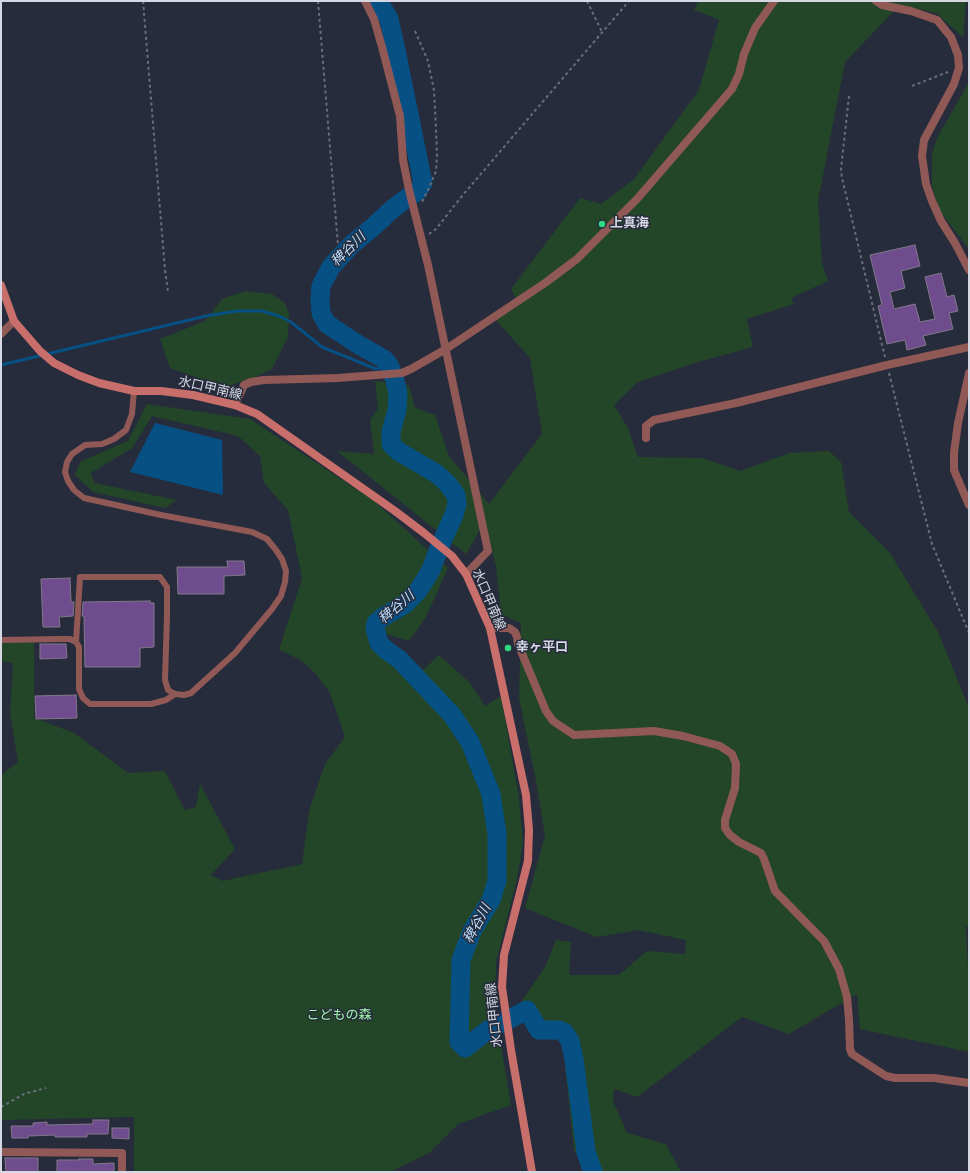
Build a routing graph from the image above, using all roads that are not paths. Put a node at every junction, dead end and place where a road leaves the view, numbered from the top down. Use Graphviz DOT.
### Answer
graph roads {
  1 [pos="365,1"];
  2 [pos="774,1"];
  3 [pos="876,1"];
  4 [pos="969,270"];
  5 [pos="1,285"];
  6 [pos="14,321"];
  7 [pos="1,334"];
  8 [pos="969,347"];
  9 [pos="446,349"];
  10 [pos="969,373"];
  11 [pos="134,391"];
  12 [pos="235,405"];
  13 [pos="646,438"];
  14 [pos="969,505"];
  15 [pos="466,574"];
  16 [pos="490,628"];
  17 [pos="1,640"];
  18 [pos="76,642"];
  19 [pos="175,694"];
  20 [pos="969,1083"];
  21 [pos="1,1152"];
  22 [pos="122,1172"];
  23 [pos="532,1172"];
  1 -- 9 [label="street"];
  2 -- 9 [label="street"];
  3 -- 4 [label="street"];
  5 -- 6 [label="main road, 水口甲南線"];
  6 -- 7 [label="street"];
  6 -- 11 [label="main road, 水口甲南線"];
  8 -- 13 [label="street"];
  9 -- 12 [label="street"];
  9 -- 15 [label="street"];
  10 -- 14 [label="street"];
  11 -- 12 [label="main road, 水口甲南線"];
  11 -- 19 [label="lane"];
  12 -- 15 [label="main road, 水口甲南線"];
  15 -- 16 [label="main road, 水口甲南線"];
  16 -- 20 [label="street"];
  16 -- 23 [label="main road, 水口甲南線"];
  17 -- 18 [label="lane"];
  18 -- 19 [label="lane"];
  18 -- 19 [label="lane"];
  21 -- 22 [label="street"];
}
